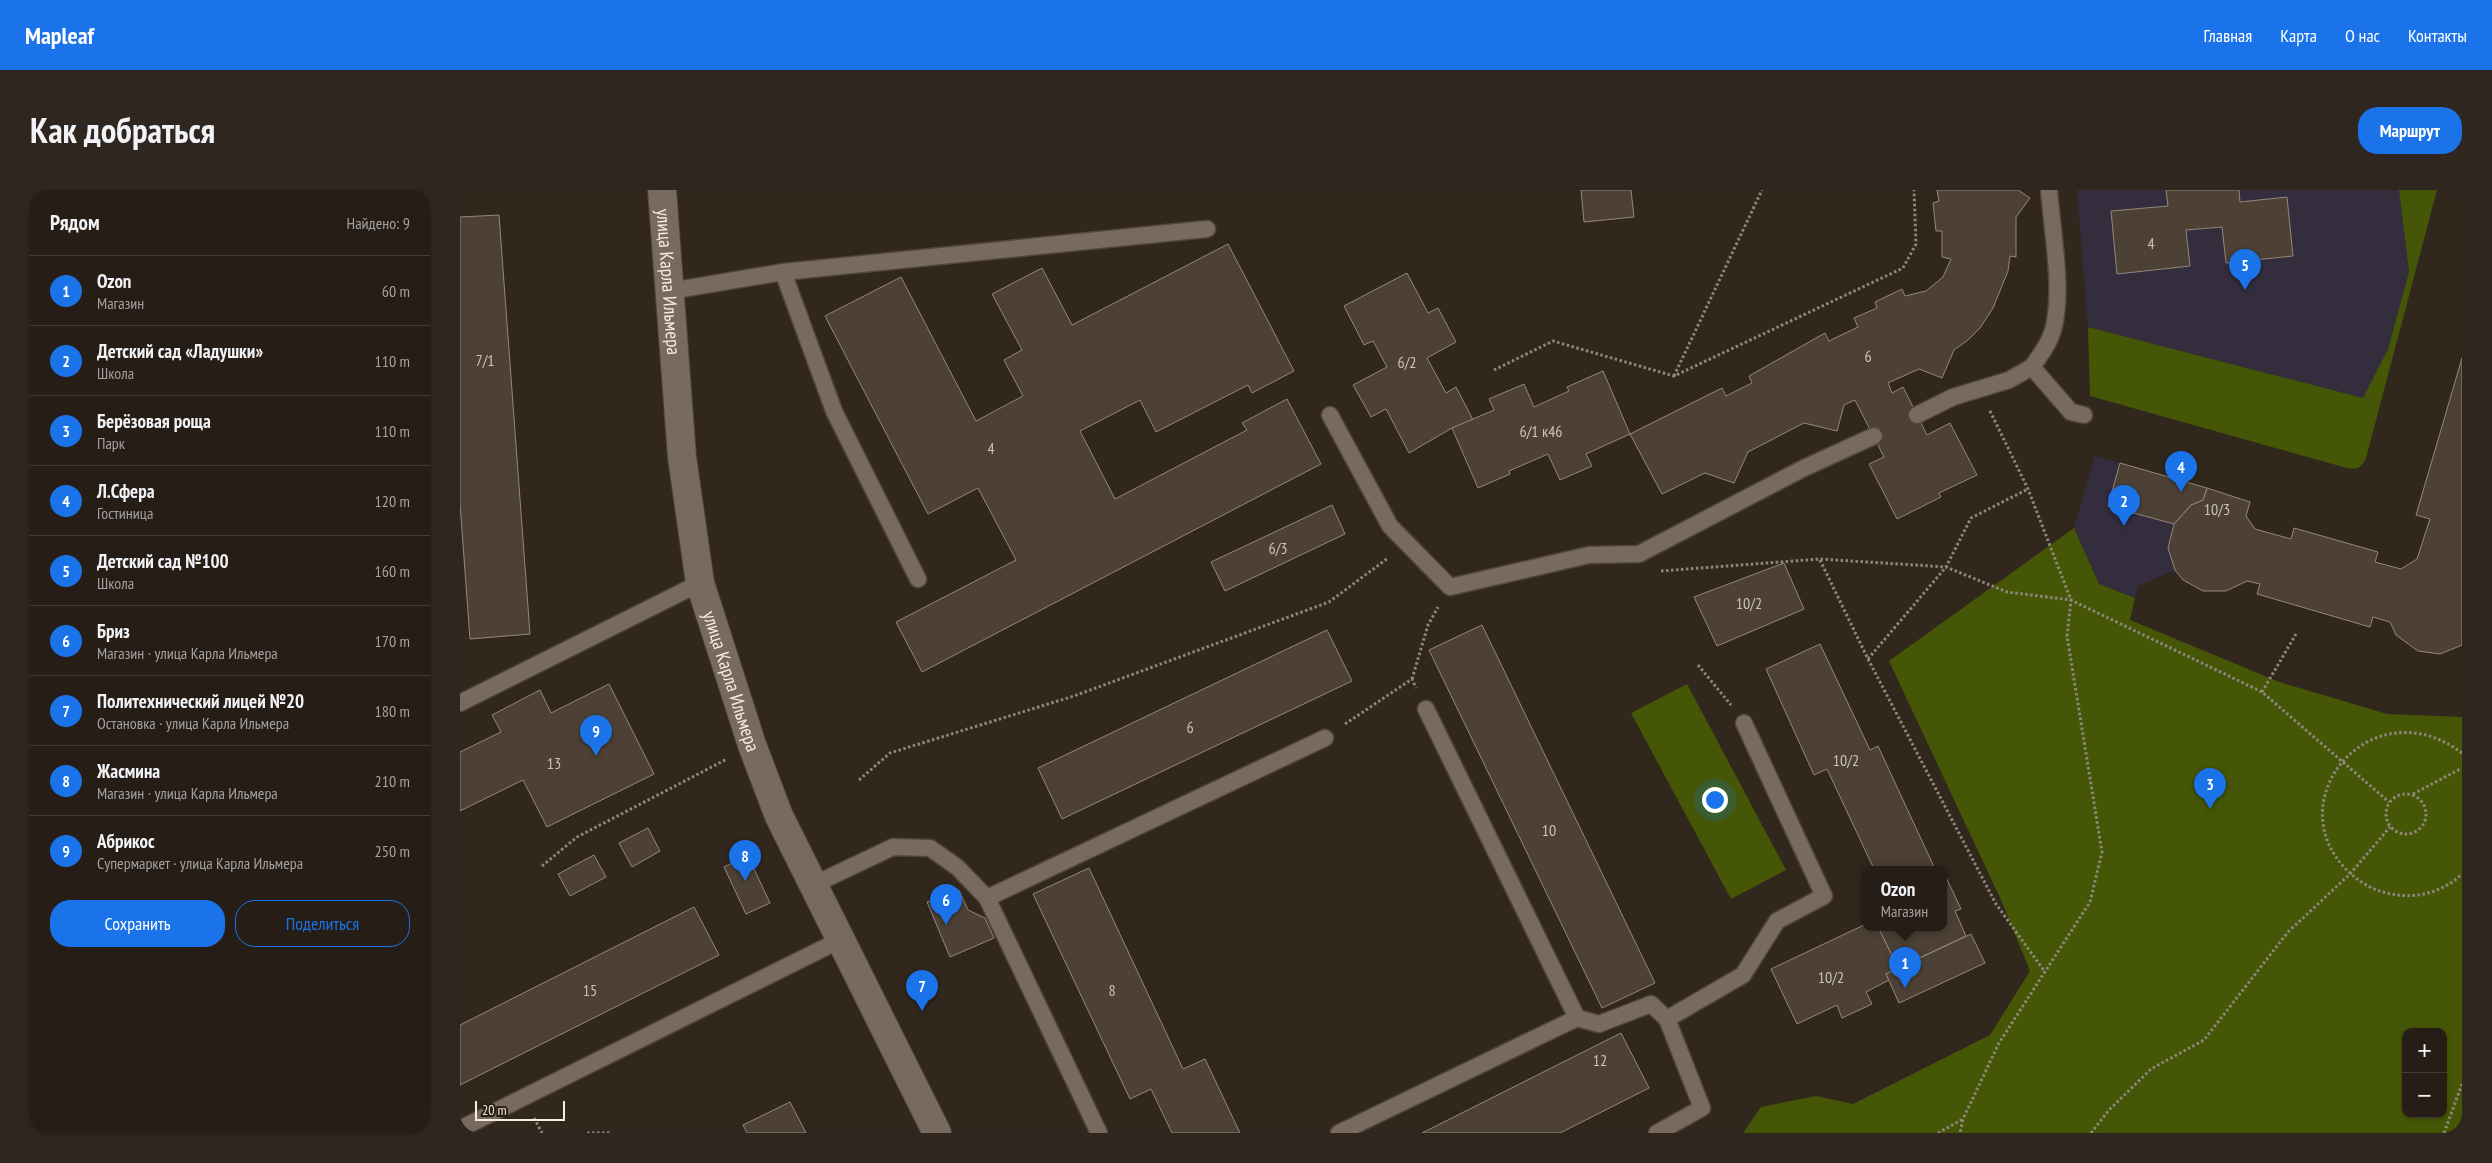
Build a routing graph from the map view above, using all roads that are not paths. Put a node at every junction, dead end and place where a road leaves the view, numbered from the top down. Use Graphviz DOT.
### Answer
graph roads {
  1 [pos="662,190"];
  2 [pos="2049,190"];
  3 [pos="1207,228"];
  4 [pos="783,272"];
  5 [pos="670,291"];
  6 [pos="2032,367"];
  7 [pos="1917,415"];
  8 [pos="2084,415"];
  9 [pos="1330,416"];
  10 [pos="1874,436"];
  11 [pos="918,579"];
  12 [pos="700,583"];
  13 [pos="460,703"];
  14 [pos="1426,709"];
  15 [pos="1744,723"];
  16 [pos="1325,738"];
  17 [pos="813,885"];
  18 [pos="987,898"];
  19 [pos="840,940"];
  20 [pos="1577,1018"];
  21 [pos="1666,1019"];
  22 [pos="460,1129"];
  23 [pos="937,1133"];
  24 [pos="1099,1133"];
  25 [pos="1339,1133"];
  26 [pos="1657,1133"];
  1 -- 5 [label="street, улица Карла Ильмера"];
  2 -- 6 [label="lane"];
  3 -- 4 [label="lane"];
  4 -- 5 [label="lane"];
  4 -- 11 [label="lane"];
  5 -- 12 [label="street, улица Карла Ильмера"];
  6 -- 7 [label="lane"];
  6 -- 8 [label="lane"];
  9 -- 10 [label="lane"];
  12 -- 13 [label="lane"];
  12 -- 17 [label="street, улица Карла Ильмера"];
  14 -- 20 [label="lane"];
  15 -- 21 [label="lane"];
  16 -- 18 [label="lane"];
  17 -- 18 [label="lane"];
  17 -- 19 [label="street, улица Карла Ильмера"];
  18 -- 24 [label="lane"];
  19 -- 22 [label="lane"];
  19 -- 23 [label="street, улица Карла Ильмера"];
  20 -- 21 [label="lane"];
  20 -- 25 [label="lane"];
  21 -- 26 [label="lane"];
}
